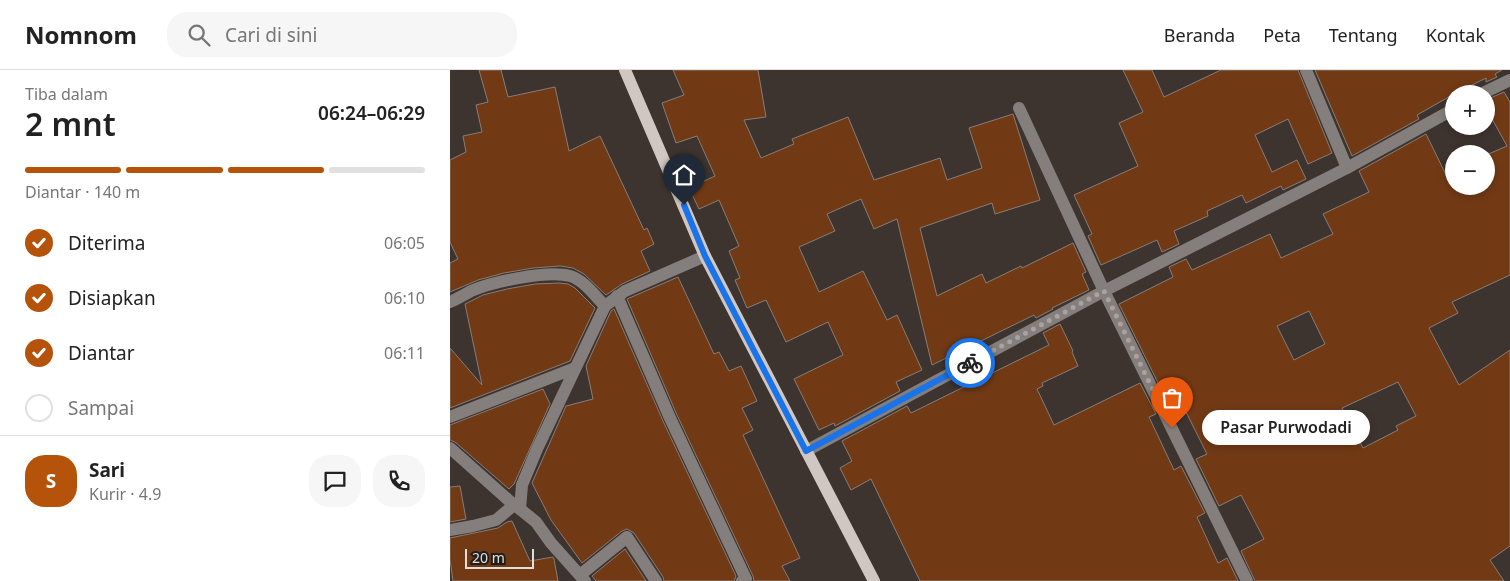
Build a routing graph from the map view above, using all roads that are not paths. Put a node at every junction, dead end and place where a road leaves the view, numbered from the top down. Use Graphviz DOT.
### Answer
graph roads {
  1 [pos="625,70"];
  2 [pos="1306,70"];
  3 [pos="1510,80"];
  4 [pos="1495,87"];
  5 [pos="1019,108"];
  6 [pos="1445,114"];
  7 [pos="1348,168"];
  8 [pos="705,256"];
  9 [pos="1104,291"];
  10 [pos="617,296"];
  11 [pos="450,302"];
  12 [pos="605,306"];
  13 [pos="576,368"];
  14 [pos="450,417"];
  15 [pos="450,448"];
  16 [pos="806,451"];
  17 [pos="517,507"];
  18 [pos="450,530"];
  19 [pos="582,578"];
  20 [pos="656,581"];
  21 [pos="742,581"];
  22 [pos="874,581"];
  23 [pos="1247,581"];
  1 -- 8 [label="main road"];
  2 -- 7 [label="street"];
  3 -- 4 [label="street"];
  5 -- 9 [label="street"];
  6 -- 7 [label="street"];
  7 -- 9 [label="street"];
  8 -- 10 [label="street"];
  8 -- 16 [label="main road"];
  9 -- 16 [label="street"];
  9 -- 23 [label="street"];
  10 -- 12 [label="street"];
  10 -- 21 [label="street"];
  11 -- 12 [label="street"];
  12 -- 13 [label="street"];
  13 -- 14 [label="street"];
  13 -- 17 [label="street"];
  15 -- 17 [label="street"];
  16 -- 22 [label="main road"];
  17 -- 18 [label="street"];
  17 -- 19 [label="street"];
  19 -- 20 [label="street"];
}
